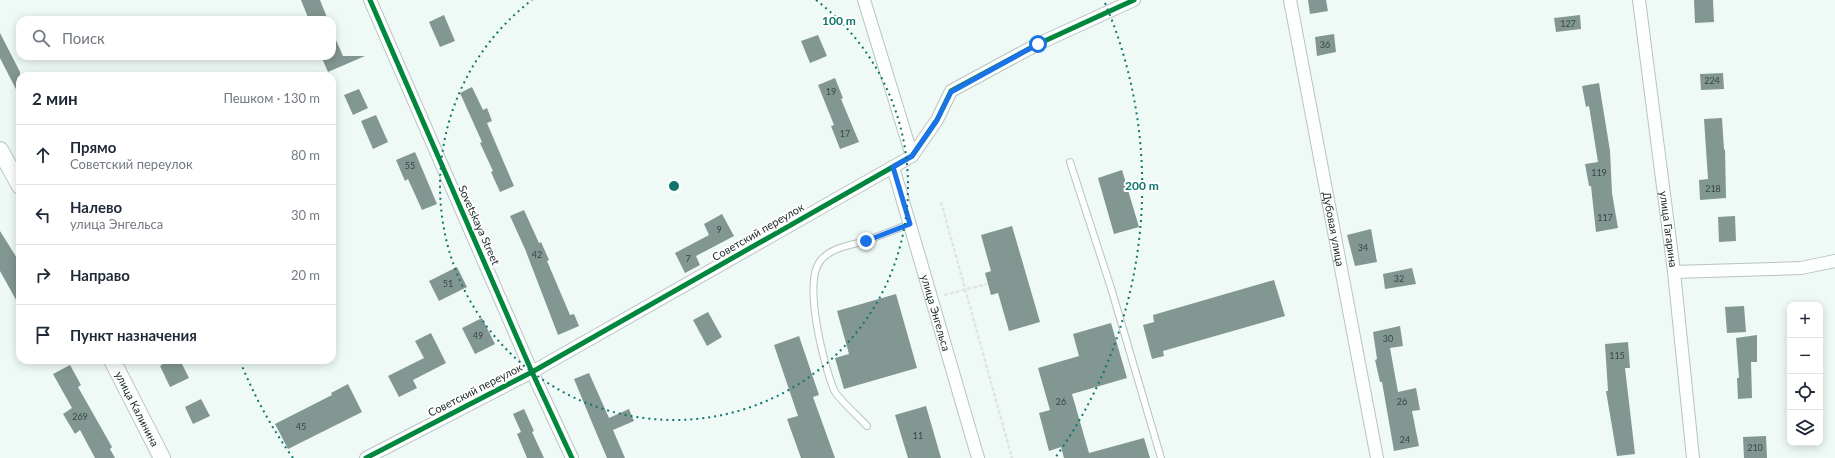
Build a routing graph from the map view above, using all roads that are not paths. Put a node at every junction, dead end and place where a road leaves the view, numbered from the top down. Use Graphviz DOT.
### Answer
graph roads {
  1 [pos="370,0"];
  2 [pos="864,0"];
  3 [pos="1134,0"];
  4 [pos="1290,0"];
  5 [pos="1638,0"];
  6 [pos="0,150"];
  7 [pos="912,156"];
  8 [pos="1070,162"];
  9 [pos="893,167"];
  10 [pos="16,179"];
  11 [pos="910,224"];
  12 [pos="1835,261"];
  13 [pos="1674,272"];
  14 [pos="114,364"];
  15 [pos="532,372"];
  16 [pos="867,426"];
  17 [pos="162,458"];
  18 [pos="366,458"];
  19 [pos="572,458"];
  20 [pos="978,458"];
  21 [pos="1161,458"];
  22 [pos="1377,458"];
  23 [pos="1693,458"];
  1 -- 15 [label="street, Sovetskaya Street"];
  2 -- 7 [label="street"];
  3 -- 7 [label="street, Советский переулок"];
  4 -- 22 [label="street, Дубовая улица"];
  5 -- 13 [label="street, улица Гагарина"];
  6 -- 10 [label="street"];
  7 -- 9 [label="street, Советский переулок"];
  8 -- 21 [label="lane"];
  9 -- 11 [label="street, улица Энгельса"];
  9 -- 15 [label="street, Советский переулок"];
  11 -- 16 [label="lane"];
  11 -- 20 [label="street, улица Энгельса"];
  12 -- 13 [label="street"];
  13 -- 23 [label="street, улица Гагарина"];
  14 -- 17 [label="street, улица Калинина"];
  15 -- 18 [label="street, Советский переулок"];
  15 -- 19 [label="street, Sovetskaya Street"];
}
